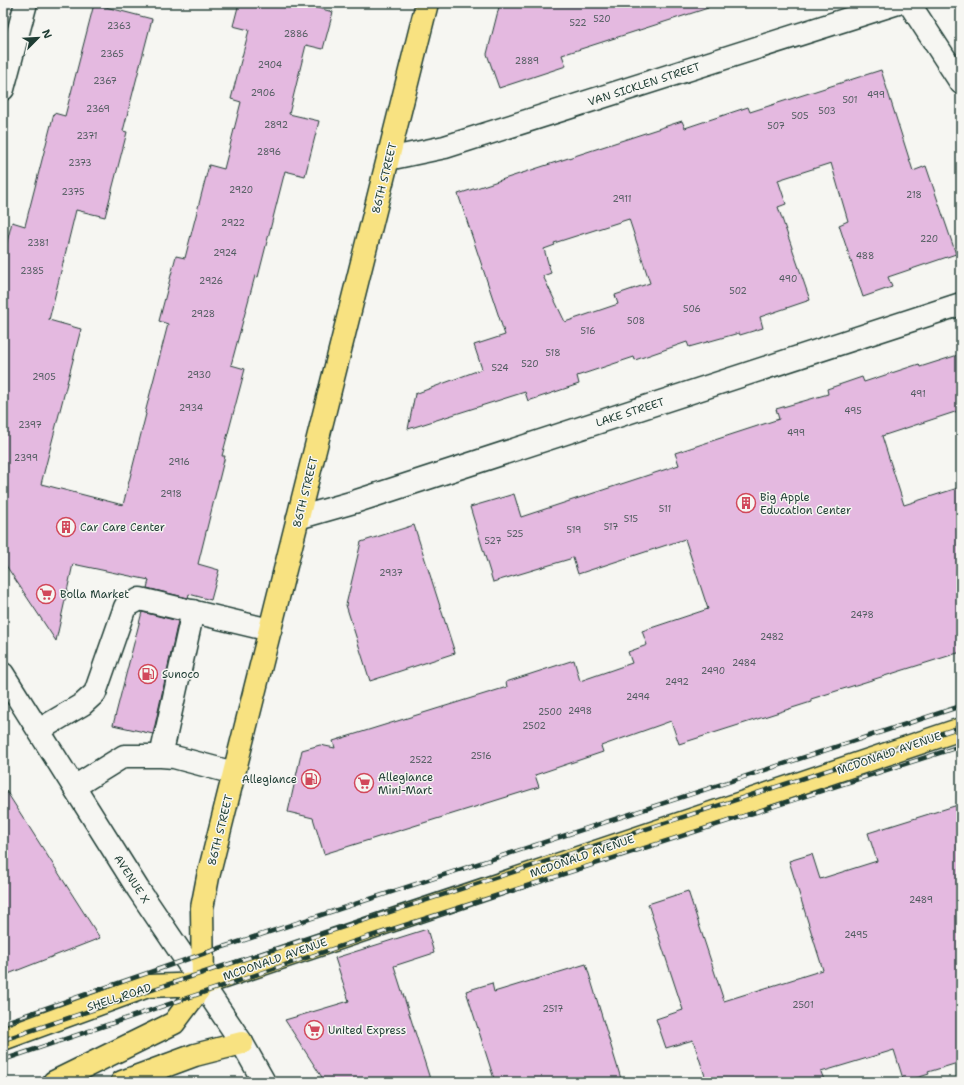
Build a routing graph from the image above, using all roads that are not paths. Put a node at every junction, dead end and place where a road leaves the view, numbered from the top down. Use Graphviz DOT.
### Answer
graph roads {
  1 [pos="26,3"];
  2 [pos="427,3"];
  3 [pos="898,3"];
  4 [pos="910,3"];
  5 [pos="961,84"];
  6 [pos="3,90"];
  7 [pos="388,159"];
  8 [pos="961,304"];
  9 [pos="298,518"];
  10 [pos="193,611"];
  11 [pos="270,630"];
  12 [pos="3,674"];
  13 [pos="961,729"];
  14 [pos="39,730"];
  15 [pos="161,756"];
  16 [pos="234,773"];
  17 [pos="74,787"];
  18 [pos="203,984"];
  19 [pos="3,1039"];
  20 [pos="242,1043"];
  21 [pos="54,1082"];
  22 [pos="122,1082"];
  23 [pos="264,1082"];
  1 -- 6 [label="street"];
  2 -- 7 [label="main road, 86TH STREET"];
  3 -- 7 [label="street, VAN SICKLEN STREET"];
  4 -- 5 [label="street"];
  7 -- 9 [label="main road, 86TH STREET"];
  8 -- 9 [label="street, LAKE STREET"];
  9 -- 11 [label="main road, 86TH STREET"];
  10 -- 11 [label="street"];
  10 -- 14 [label="street"];
  10 -- 15 [label="street"];
  11 -- 16 [label="main road, 86TH STREET"];
  12 -- 14 [label="street, AVENUE X"];
  13 -- 18 [label="main road, MCDONALD AVENUE"];
  14 -- 17 [label="street, AVENUE X"];
  15 -- 16 [label="street"];
  15 -- 17 [label="street"];
  16 -- 18 [label="main road, 86TH STREET"];
  17 -- 18 [label="street, AVENUE X"];
  18 -- 19 [label="main road, SHELL ROAD"];
  18 -- 20 [label="street, AVENUE X"];
  18 -- 21 [label="main road"];
  20 -- 22 [label="main road"];
  20 -- 23 [label="street, AVENUE X"];
}
